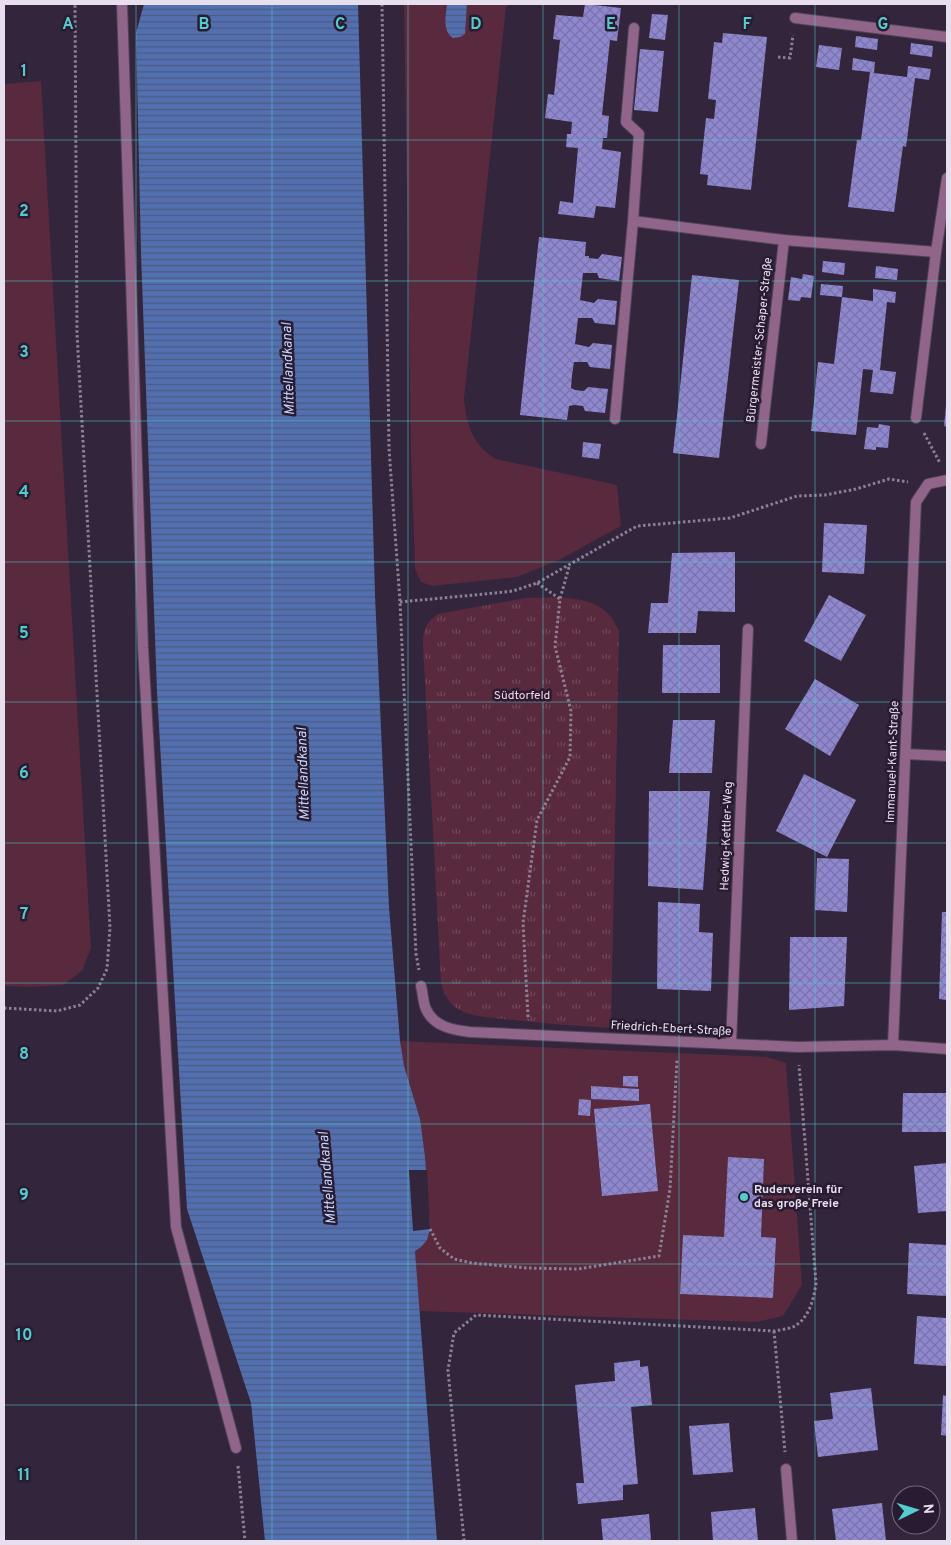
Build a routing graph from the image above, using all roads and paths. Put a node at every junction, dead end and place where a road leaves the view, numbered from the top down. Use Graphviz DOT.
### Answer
graph roads {
  1 [pos="75,4"];
  2 [pos="122,4"];
  3 [pos="382,4"];
  4 [pos="795,18"];
  5 [pos="634,28"];
  6 [pos="793,30"];
  7 [pos="947,36"];
  8 [pos="778,57"];
  9 [pos="947,178"];
  10 [pos="633,222"];
  11 [pos="784,240"];
  12 [pos="936,252"];
  13 [pos="916,418"];
  14 [pos="615,419"];
  15 [pos="761,444"];
  16 [pos="943,468"];
  17 [pos="947,480"];
  18 [pos="928,484"];
  19 [pos="569,566"];
  20 [pos="537,583"];
  21 [pos="560,599"];
  22 [pos="400,602"];
  23 [pos="748,629"];
  24 [pos="906,754"];
  25 [pos="947,756"];
  26 [pos="421,986"];
  27 [pos="4,1008"];
  28 [pos="529,1035"];
  29 [pos="678,1041"];
  30 [pos="731,1044"];
  31 [pos="894,1045"];
  32 [pos="798,1047"];
  33 [pos="947,1049"];
  34 [pos="430,1229"];
  35 [pos="774,1331"];
  36 [pos="236,1448"];
  37 [pos="786,1469"];
  38 [pos="245,1541"];
  39 [pos="464,1541"];
  40 [pos="792,1541"];
  1 -- 27 [label="path"];
  2 -- 36 [label="street"];
  3 -- 22 [label="path"];
  4 -- 7 [label="street"];
  5 -- 10 [label="street"];
  6 -- 8 [label="path"];
  9 -- 12 [label="street"];
  10 -- 11 [label="street"];
  10 -- 14 [label="street"];
  11 -- 12 [label="street"];
  11 -- 15 [label="street, Bürgermeister-Schaper-Straße"];
  12 -- 13 [label="street"];
  13 -- 16 [label="path"];
  17 -- 18 [label="street"];
  18 -- 19 [label="path"];
  18 -- 24 [label="street, Immanuel-Kant-Straße"];
  19 -- 20 [label="path"];
  19 -- 21 [label="path"];
  20 -- 21 [label="path"];
  20 -- 22 [label="path"];
  21 -- 28 [label="path"];
  22 -- 26 [label="path"];
  23 -- 30 [label="street, Hedwig-Kettler-Weg"];
  24 -- 25 [label="street"];
  24 -- 31 [label="street, Immanuel-Kant-Straße"];
  26 -- 28 [label="street, Friedrich-Ebert-Straße"];
  28 -- 29 [label="street, Friedrich-Ebert-Straße"];
  29 -- 30 [label="street, Friedrich-Ebert-Straße"];
  29 -- 34 [label="path"];
  30 -- 32 [label="street, Friedrich-Ebert-Straße"];
  31 -- 32 [label="street, Friedrich-Ebert-Straße"];
  31 -- 33 [label="street, Friedrich-Ebert-Straße"];
  32 -- 35 [label="path"];
  35 -- 37 [label="path"];
  35 -- 39 [label="path"];
  36 -- 38 [label="path"];
  37 -- 40 [label="street"];
}
